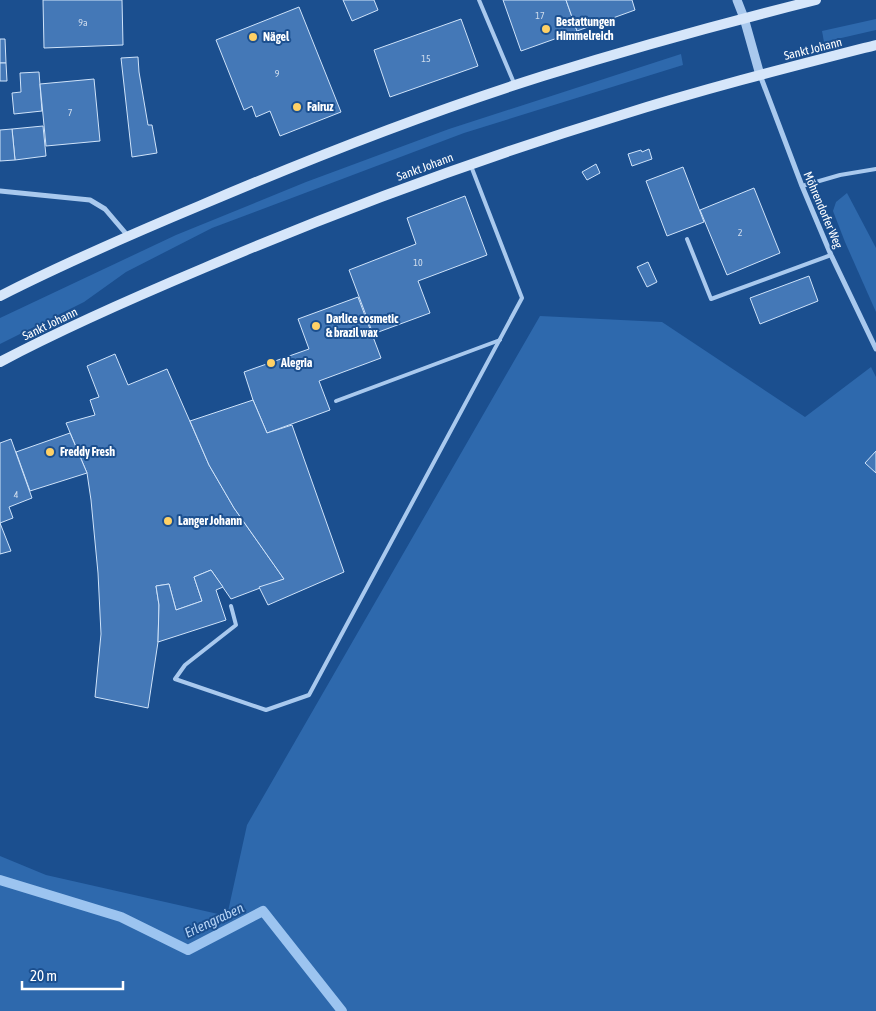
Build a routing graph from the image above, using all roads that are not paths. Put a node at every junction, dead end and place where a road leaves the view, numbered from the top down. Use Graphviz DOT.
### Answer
graph roads {
  1 [pos="480,0"];
  2 [pos="737,0"];
  3 [pos="816,0"];
  4 [pos="744,18"];
  5 [pos="876,45"];
  6 [pos="760,75"];
  7 [pos="515,86"];
  8 [pos="471,164"];
  9 [pos="876,169"];
  10 [pos="802,186"];
  11 [pos="0,191"];
  12 [pos="128,236"];
  13 [pos="687,239"];
  14 [pos="831,255"];
  15 [pos="0,296"];
  16 [pos="500,340"];
  17 [pos="876,349"];
  18 [pos="0,362"];
  19 [pos="336,401"];
  20 [pos="231,606"];
  1 -- 7 [label="lane"];
  2 -- 4 [label="street"];
  3 -- 4 [label="main road"];
  4 -- 6 [label="street"];
  4 -- 7 [label="main road"];
  5 -- 6 [label="main road, Sankt Johann"];
  6 -- 8 [label="main road, Sankt Johann"];
  6 -- 10 [label="street, Möhrendorfer Weg"];
  7 -- 12 [label="main road"];
  8 -- 16 [label="lane"];
  8 -- 18 [label="main road, Sankt Johann"];
  9 -- 10 [label="lane"];
  10 -- 14 [label="street, Möhrendorfer Weg"];
  11 -- 12 [label="street"];
  12 -- 15 [label="main road"];
  13 -- 14 [label="lane"];
  14 -- 17 [label="street, Möhrendorfer Weg"];
  16 -- 19 [label="lane"];
  16 -- 20 [label="lane"];
}
